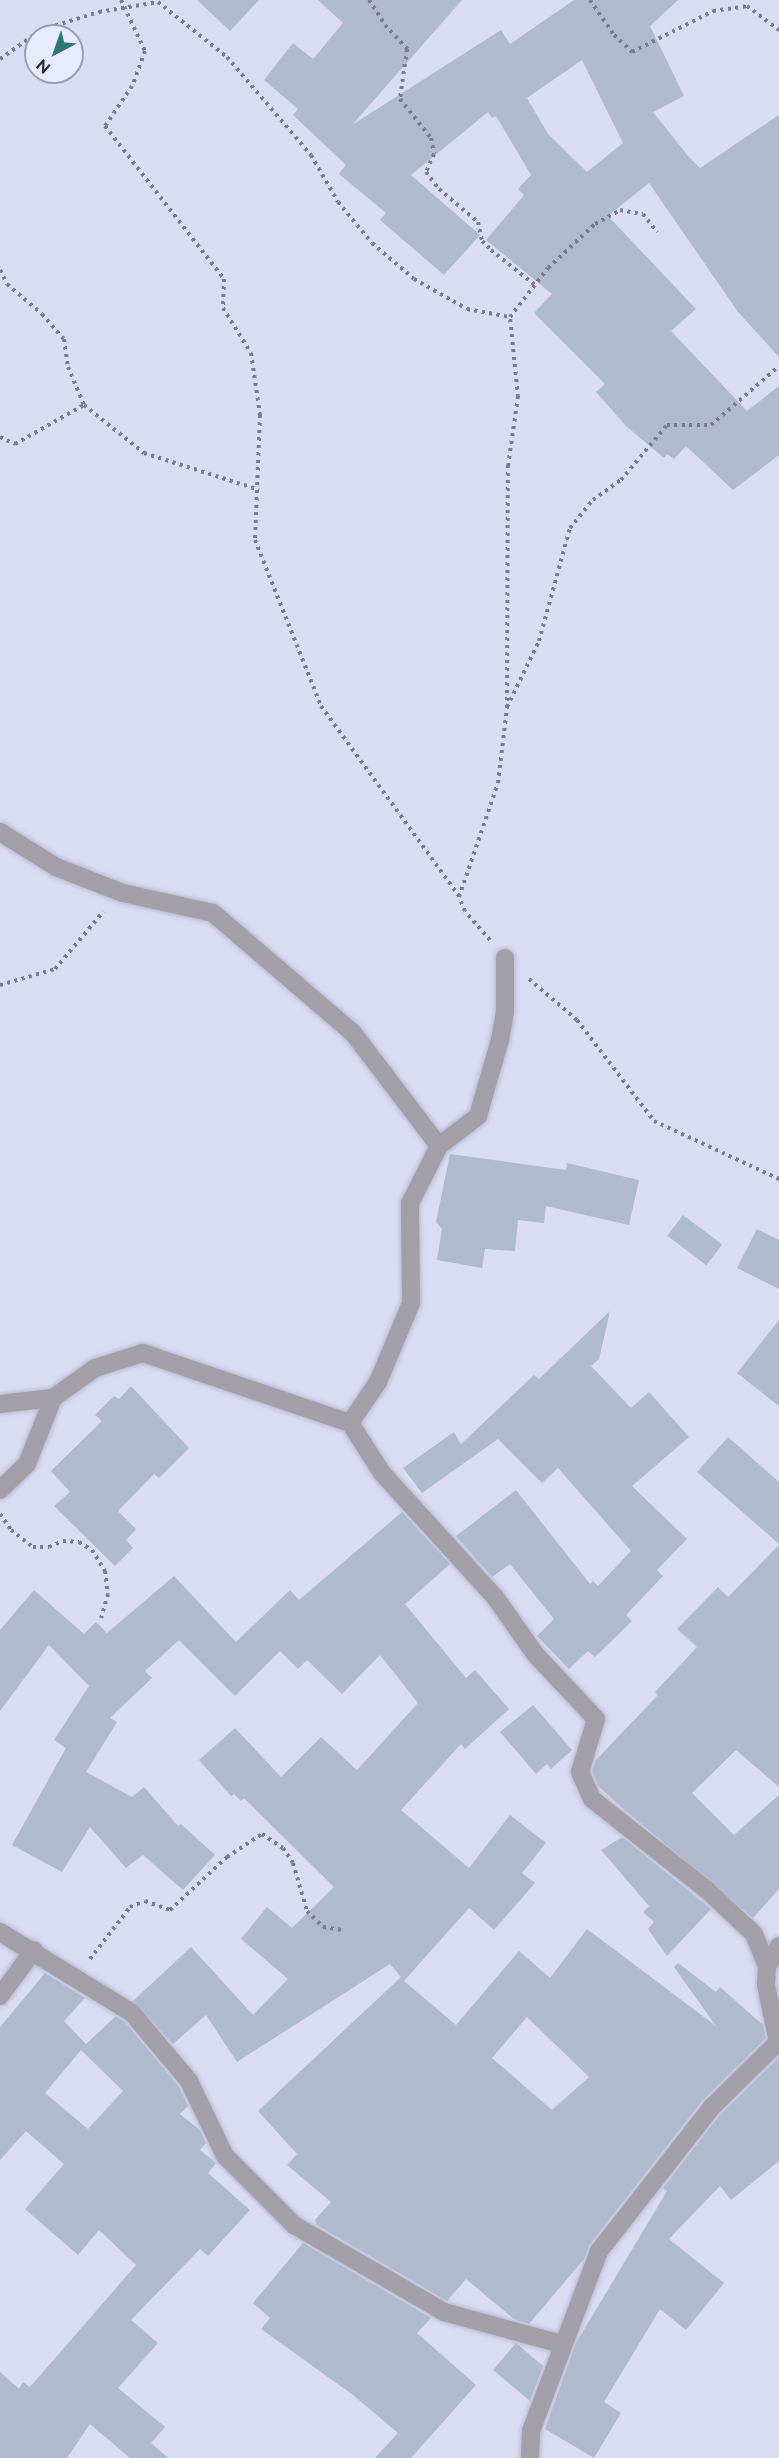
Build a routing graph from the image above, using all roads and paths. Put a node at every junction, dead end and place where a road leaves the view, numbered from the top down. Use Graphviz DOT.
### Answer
graph roads {
  1 [pos="121,0"];
  2 [pos="369,0"];
  3 [pos="590,0"];
  4 [pos="126,9"];
  5 [pos="779,30"];
  6 [pos="0,59"];
  7 [pos="657,232"];
  8 [pos="0,270"];
  9 [pos="535,285"];
  10 [pos="510,317"];
  11 [pos="779,366"];
  12 [pos="84,405"];
  13 [pos="0,437"];
  14 [pos="259,490"];
  15 [pos="507,708"];
  16 [pos="0,832"];
  17 [pos="123,893"];
  18 [pos="459,897"];
  19 [pos="505,958"];
  20 [pos="0,986"];
  21 [pos="439,1146"];
  22 [pos="779,1179"];
  23 [pos="53,1398"];
  24 [pos="0,1404"];
  25 [pos="350,1423"];
  26 [pos="0,1490"];
  27 [pos="0,1513"];
  28 [pos="101,1618"];
  29 [pos="341,1930"];
  30 [pos="0,1932"];
  31 [pos="779,1946"];
  32 [pos="34,1950"];
  33 [pos="767,1967"];
  34 [pos="74,1977"];
  35 [pos="0,1996"];
  36 [pos="778,2042"];
  37 [pos="561,2344"];
  38 [pos="530,2458"];
  1 -- 4 [label="path"];
  2 -- 9 [label="path"];
  3 -- 5 [label="path"];
  4 -- 6 [label="path"];
  4 -- 10 [label="path"];
  4 -- 14 [label="path"];
  7 -- 9 [label="path"];
  8 -- 12 [label="path"];
  9 -- 10 [label="path"];
  10 -- 15 [label="path"];
  11 -- 15 [label="path"];
  12 -- 13 [label="path"];
  12 -- 14 [label="path"];
  14 -- 18 [label="path"];
  15 -- 18 [label="path"];
  16 -- 17 [label="street"];
  17 -- 20 [label="path"];
  17 -- 21 [label="street"];
  18 -- 19 [label="path"];
  19 -- 21 [label="street"];
  19 -- 22 [label="path"];
  21 -- 25 [label="street"];
  23 -- 24 [label="street"];
  23 -- 25 [label="street"];
  23 -- 26 [label="street"];
  25 -- 33 [label="street"];
  27 -- 28 [label="path"];
  29 -- 34 [label="path"];
  30 -- 32 [label="street"];
  31 -- 33 [label="street"];
  32 -- 34 [label="street"];
  32 -- 35 [label="street"];
  33 -- 36 [label="street"];
  34 -- 37 [label="street"];
  36 -- 37 [label="street"];
  37 -- 38 [label="street"];
}
